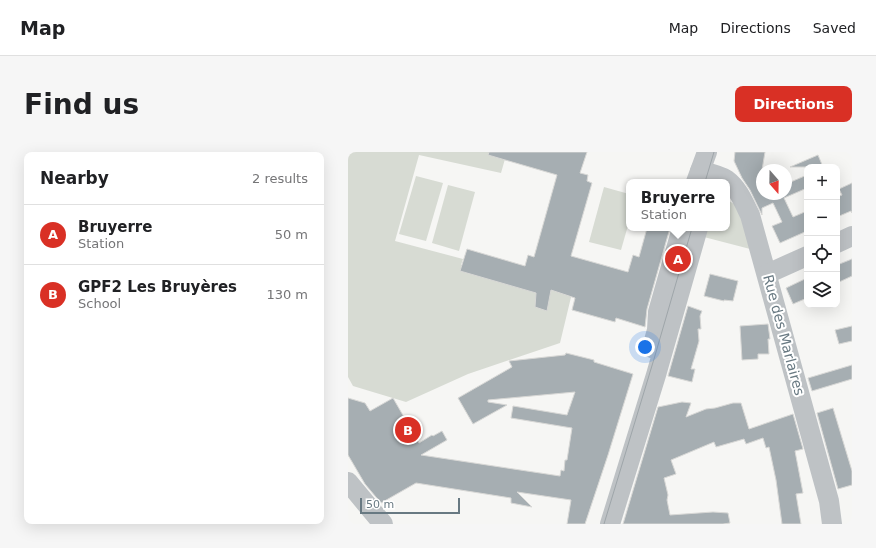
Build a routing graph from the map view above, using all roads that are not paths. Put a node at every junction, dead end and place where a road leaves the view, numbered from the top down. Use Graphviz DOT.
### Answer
graph roads {
  1 [pos="707,152"];
  2 [pos="720,152"];
  3 [pos="705,177"];
  4 [pos="720,179"];
  5 [pos="730,183"];
  6 [pos="681,231"];
  7 [pos="697,231"];
  8 [pos="852,236"];
  9 [pos="840,242"];
  10 [pos="804,257"];
  11 [pos="767,274"];
  12 [pos="348,482"];
  13 [pos="383,524"];
  14 [pos="598,524"];
  15 [pos="610,524"];
  16 [pos="832,524"];
  1 -- 3 [label="street"];
  2 -- 3 [label="street"];
  3 -- 4 [label="street, Rue des Marlaires"];
  5 -- 11 [label="street, Rue des Marlaires"];
  6 -- 14 [label="street"];
  7 -- 15 [label="street"];
  8 -- 9 [label="street"];
  10 -- 11 [label="street"];
  11 -- 16 [label="street, Rue des Marlaires"];
  12 -- 13 [label="street"];
}
